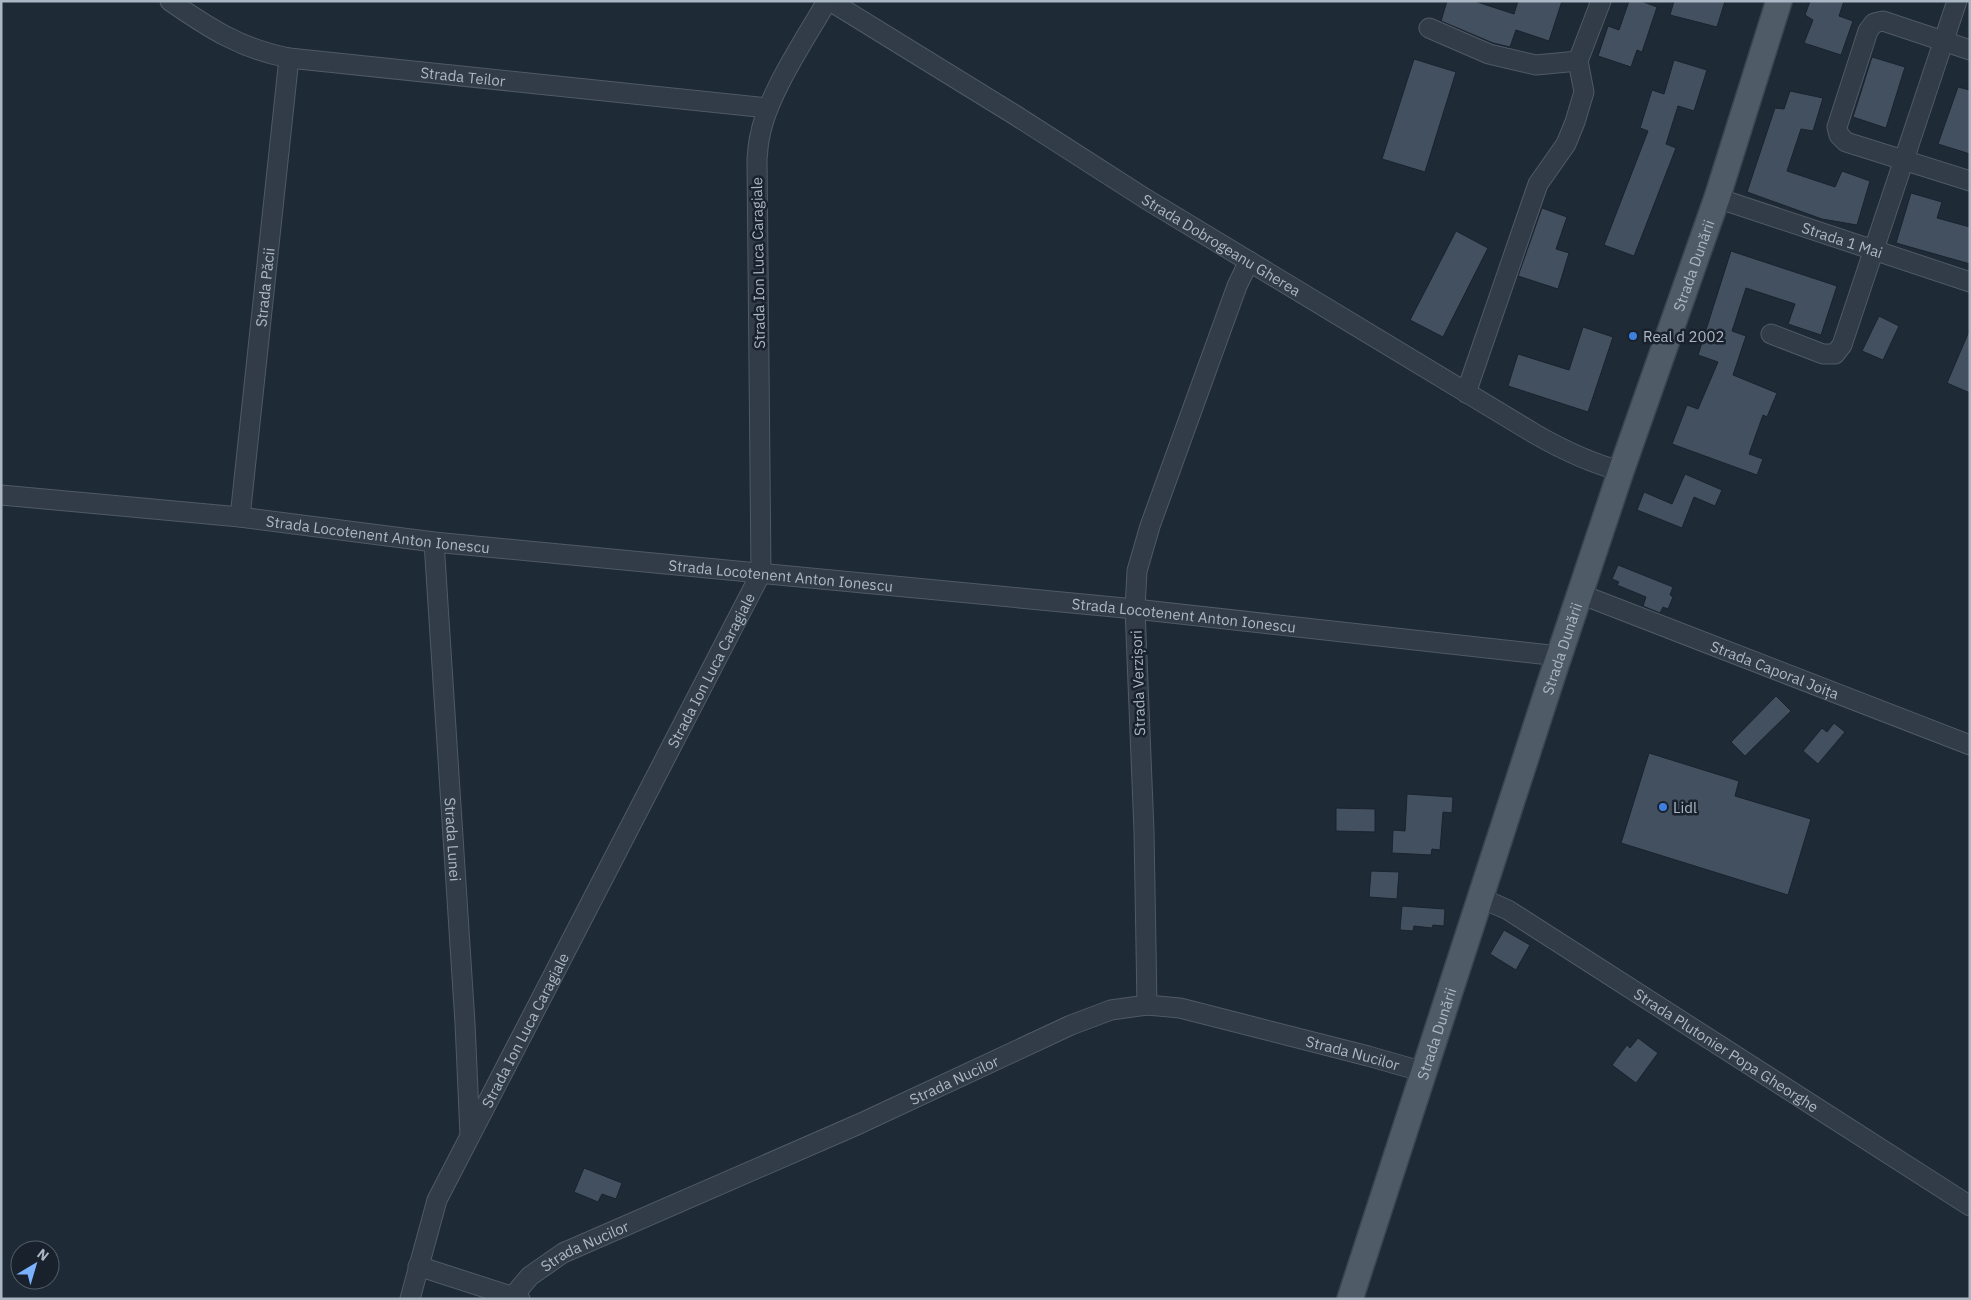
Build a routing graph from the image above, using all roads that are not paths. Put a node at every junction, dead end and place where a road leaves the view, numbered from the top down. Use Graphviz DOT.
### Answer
graph roads {
  1 [pos="170,1"];
  2 [pos="828,1"];
  3 [pos="1601,1"];
  4 [pos="1779,1"];
  5 [pos="1957,1"];
  6 [pos="1429,28"];
  7 [pos="1944,41"];
  8 [pos="1970,50"];
  9 [pos="289,58"];
  10 [pos="1578,61"];
  11 [pos="768,108"];
  12 [pos="1904,161"];
  13 [pos="1970,181"];
  14 [pos="1717,198"];
  15 [pos="1874,250"];
  16 [pos="1249,261"];
  17 [pos="1970,282"];
  18 [pos="1771,334"];
  19 [pos="1466,392"];
  20 [pos="1621,471"];
  21 [pos="1,495"];
  22 [pos="240,517"];
  23 [pos="434,542"];
  24 [pos="761,573"];
  25 [pos="1580,594"];
  26 [pos="1135,608"];
  27 [pos="1559,656"];
  28 [pos="1970,745"];
  29 [pos="1480,898"];
  30 [pos="1148,1005"];
  31 [pos="1424,1072"];
  32 [pos="470,1136"];
  33 [pos="1970,1206"];
  34 [pos="418,1266"];
  35 [pos="517,1298"];
  36 [pos="410,1299"];
  37 [pos="1350,1299"];
  1 -- 9 [label="street, Strada Teilor"];
  2 -- 11 [label="street, Strada Ion Luca Caragiale"];
  2 -- 16 [label="street, Strada Dobrogeanu Gherea"];
  3 -- 10 [label="street"];
  4 -- 14 [label="main road, Strada Dunării"];
  5 -- 7 [label="street"];
  6 -- 10 [label="street"];
  7 -- 8 [label="street"];
  7 -- 12 [label="street"];
  7 -- 12 [label="street"];
  9 -- 11 [label="street, Strada Teilor"];
  9 -- 22 [label="street, Strada Păcii"];
  10 -- 19 [label="street"];
  11 -- 24 [label="street, Strada Ion Luca Caragiale"];
  12 -- 13 [label="street"];
  12 -- 15 [label="street"];
  14 -- 15 [label="street, Strada 1 Mai"];
  14 -- 20 [label="main road, Strada Dunării"];
  15 -- 17 [label="street, Strada 1 Mai"];
  15 -- 18 [label="street"];
  16 -- 19 [label="street, Strada Dobrogeanu Gherea"];
  16 -- 26 [label="street, Strada Verzișori"];
  19 -- 20 [label="street, Strada Dobrogeanu Gherea"];
  20 -- 25 [label="main road, Strada Dunării"];
  21 -- 22 [label="street, Strada Locotenent Anton Ionescu"];
  22 -- 23 [label="street, Strada Locotenent Anton Ionescu"];
  23 -- 24 [label="street, Strada Locotenent Anton Ionescu"];
  23 -- 32 [label="street, Strada Lunei"];
  24 -- 26 [label="street, Strada Locotenent Anton Ionescu"];
  24 -- 32 [label="street, Strada Ion Luca Caragiale"];
  25 -- 27 [label="main road, Strada Dunării"];
  25 -- 28 [label="street, Strada Caporal Joița"];
  26 -- 27 [label="street, Strada Locotenent Anton Ionescu"];
  26 -- 30 [label="street, Strada Verzișori"];
  27 -- 29 [label="main road, Strada Dunării"];
  29 -- 31 [label="main road, Strada Dunării"];
  29 -- 33 [label="street, Strada Plutonier Popa Gheorghe"];
  30 -- 31 [label="street, Strada Nucilor"];
  30 -- 35 [label="street, Strada Nucilor"];
  31 -- 37 [label="main road, Strada Dunării"];
  32 -- 34 [label="street, Strada Ion Luca Caragiale"];
  34 -- 35 [label="street"];
  34 -- 36 [label="street, Strada Ion Luca Caragiale"];
}
